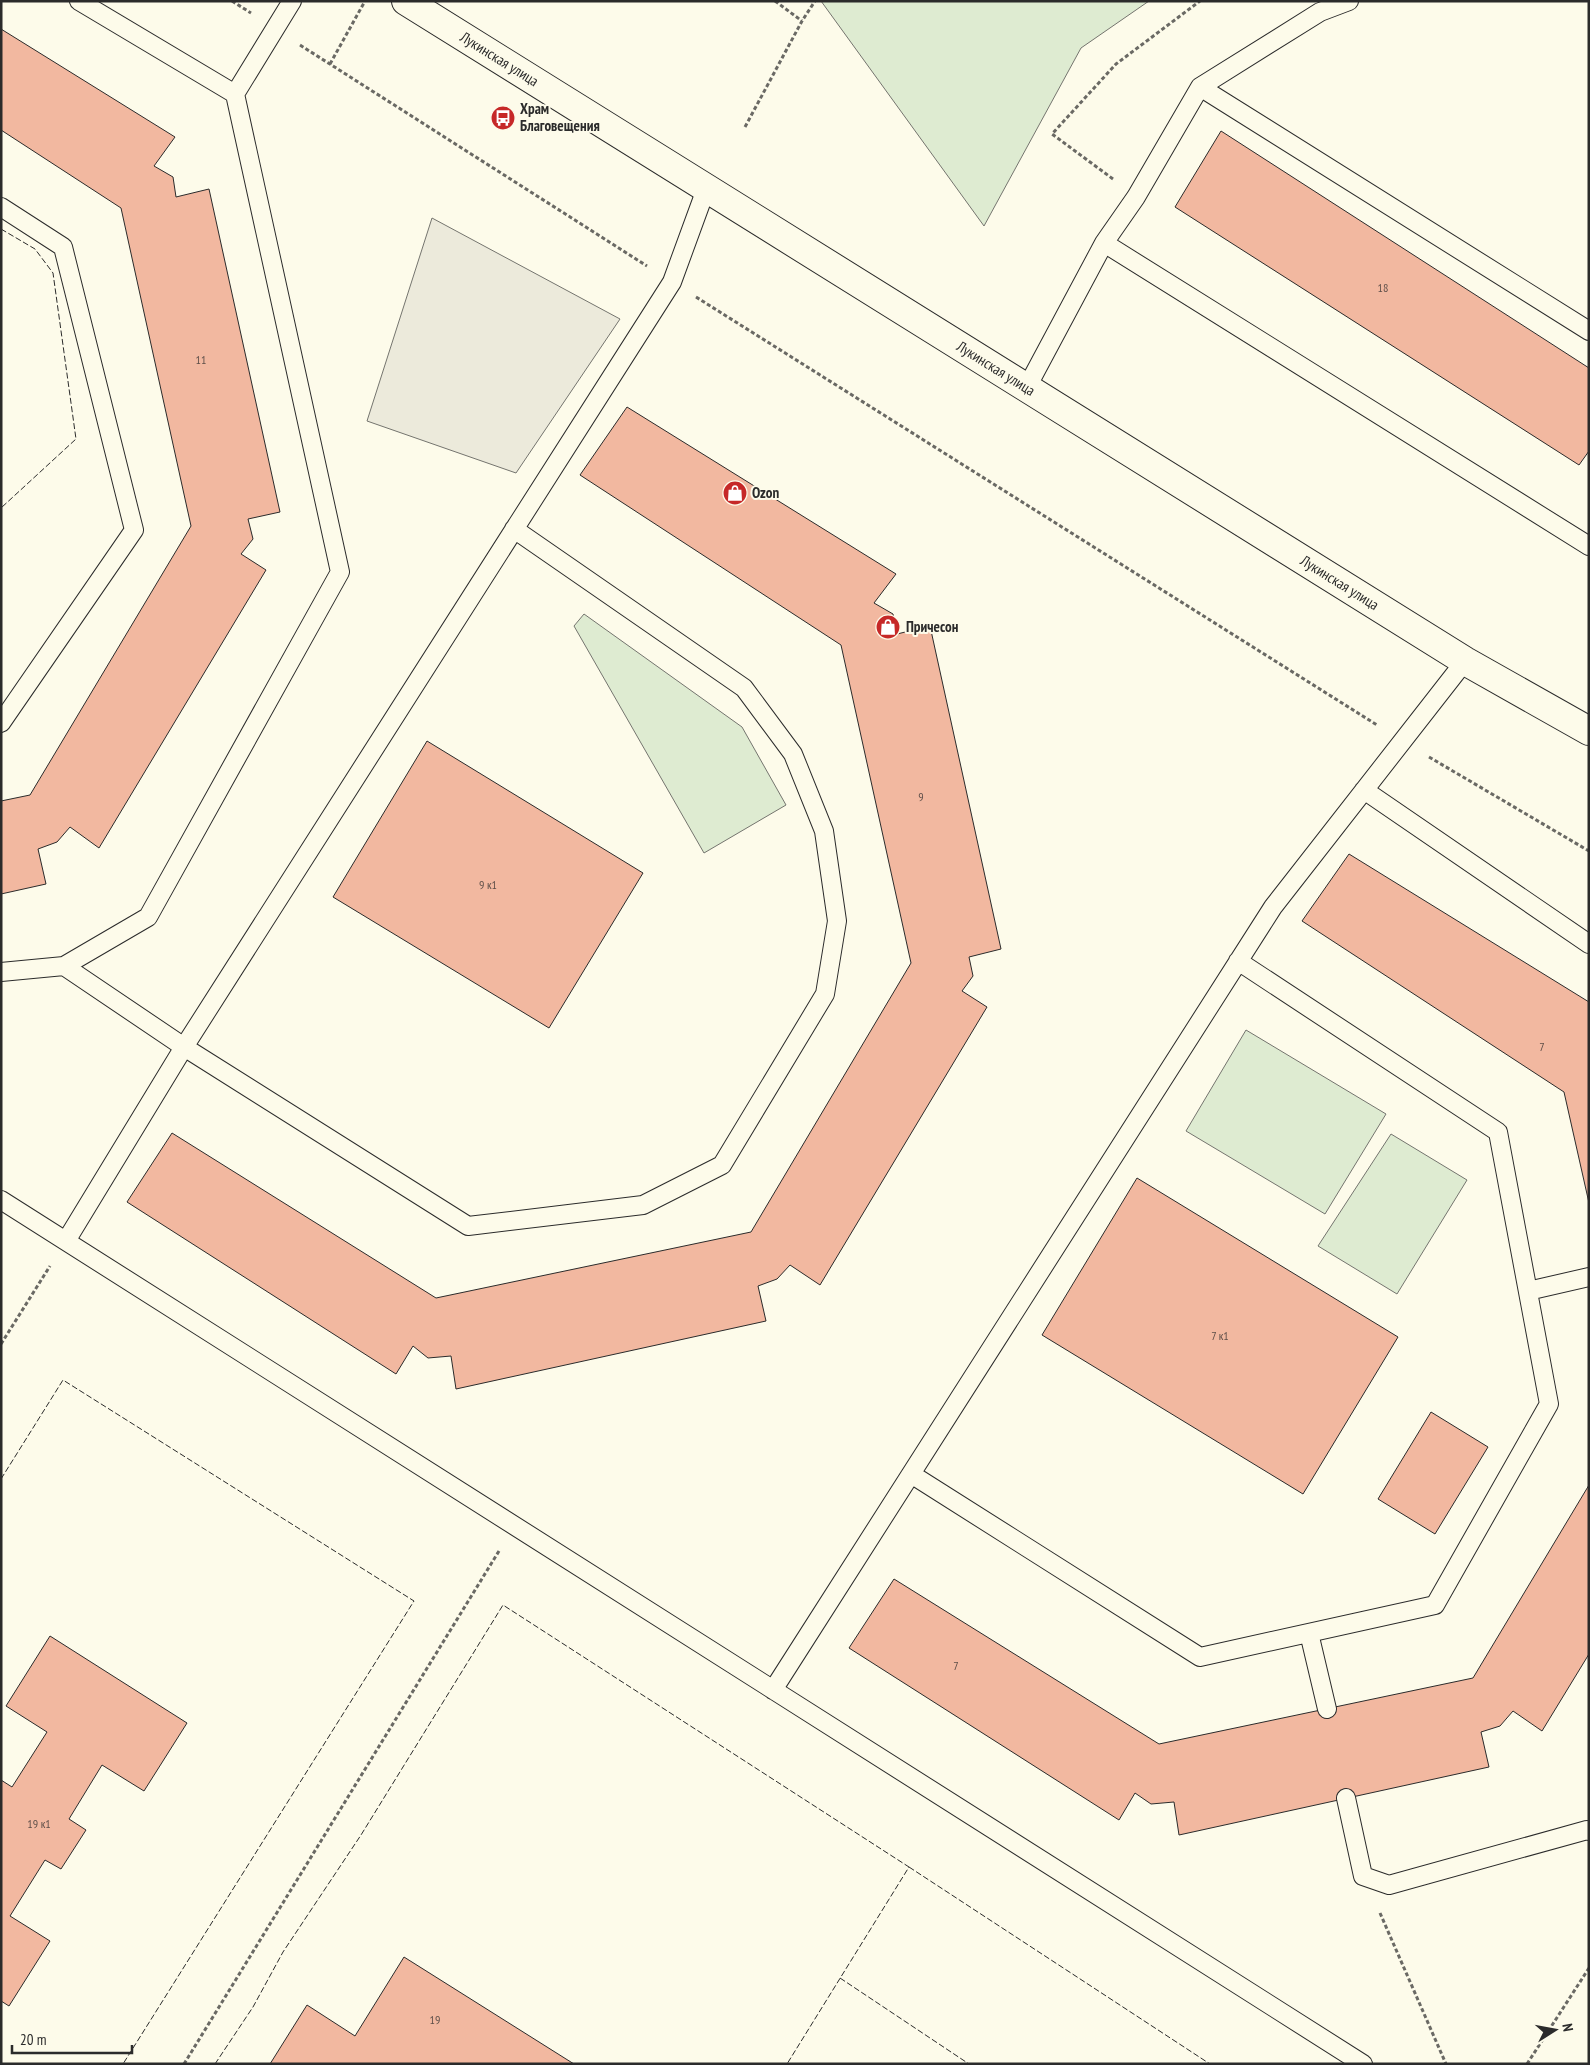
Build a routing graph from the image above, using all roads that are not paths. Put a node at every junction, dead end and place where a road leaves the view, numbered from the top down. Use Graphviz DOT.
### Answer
graph roads {
  1 [pos="79,1"];
  2 [pos="292,1"];
  3 [pos="406,1"];
  4 [pos="1349,1"];
  5 [pos="1200,87"];
  6 [pos="235,94"];
  7 [pos="706,189"];
  8 [pos="1,206"];
  9 [pos="1104,244"];
  10 [pos="1589,331"];
  11 [pos="1026,389"];
  12 [pos="514,529"];
  13 [pos="1589,546"];
  14 [pos="1465,661"];
  15 [pos="1,723"];
  16 [pos="1589,730"];
  17 [pos="1364,790"];
  18 [pos="1589,944"];
  19 [pos="1238,961"];
  20 [pos="64,966"];
  21 [pos="1,972"];
  22 [pos="184,1047"];
  23 [pos="1,1200"];
  24 [pos="66,1241"];
  25 [pos="1589,1276"];
  26 [pos="1528,1290"];
  27 [pos="911,1474"];
  28 [pos="1309,1633"];
  29 [pos="774,1690"];
  30 [pos="1327,1709"];
  31 [pos="1346,1798"];
  32 [pos="1589,1831"];
  33 [pos="1363,2064"];
  1 -- 6 [label="lane"];
  2 -- 6 [label="lane"];
  3 -- 7 [label="street, Лукинская улица"];
  4 -- 5 [label="lane"];
  5 -- 9 [label="lane"];
  5 -- 10 [label="lane"];
  6 -- 20 [label="lane"];
  7 -- 11 [label="street, Лукинская улица"];
  7 -- 12 [label="lane"];
  8 -- 15 [label="lane"];
  9 -- 11 [label="lane"];
  9 -- 13 [label="lane"];
  11 -- 14 [label="street, Лукинская улица"];
  12 -- 22 [label="lane"];
  12 -- 22 [label="lane"];
  14 -- 16 [label="street, Лукинская улица"];
  14 -- 17 [label="lane"];
  17 -- 18 [label="lane"];
  17 -- 19 [label="lane"];
  19 -- 26 [label="lane"];
  19 -- 27 [label="lane"];
  20 -- 21 [label="lane"];
  20 -- 22 [label="lane"];
  22 -- 24 [label="lane"];
  23 -- 24 [label="lane"];
  24 -- 29 [label="lane"];
  25 -- 26 [label="lane"];
  26 -- 28 [label="lane"];
  27 -- 28 [label="lane"];
  27 -- 29 [label="lane"];
  28 -- 30 [label="lane"];
  29 -- 33 [label="lane"];
  31 -- 32 [label="lane"];
}
